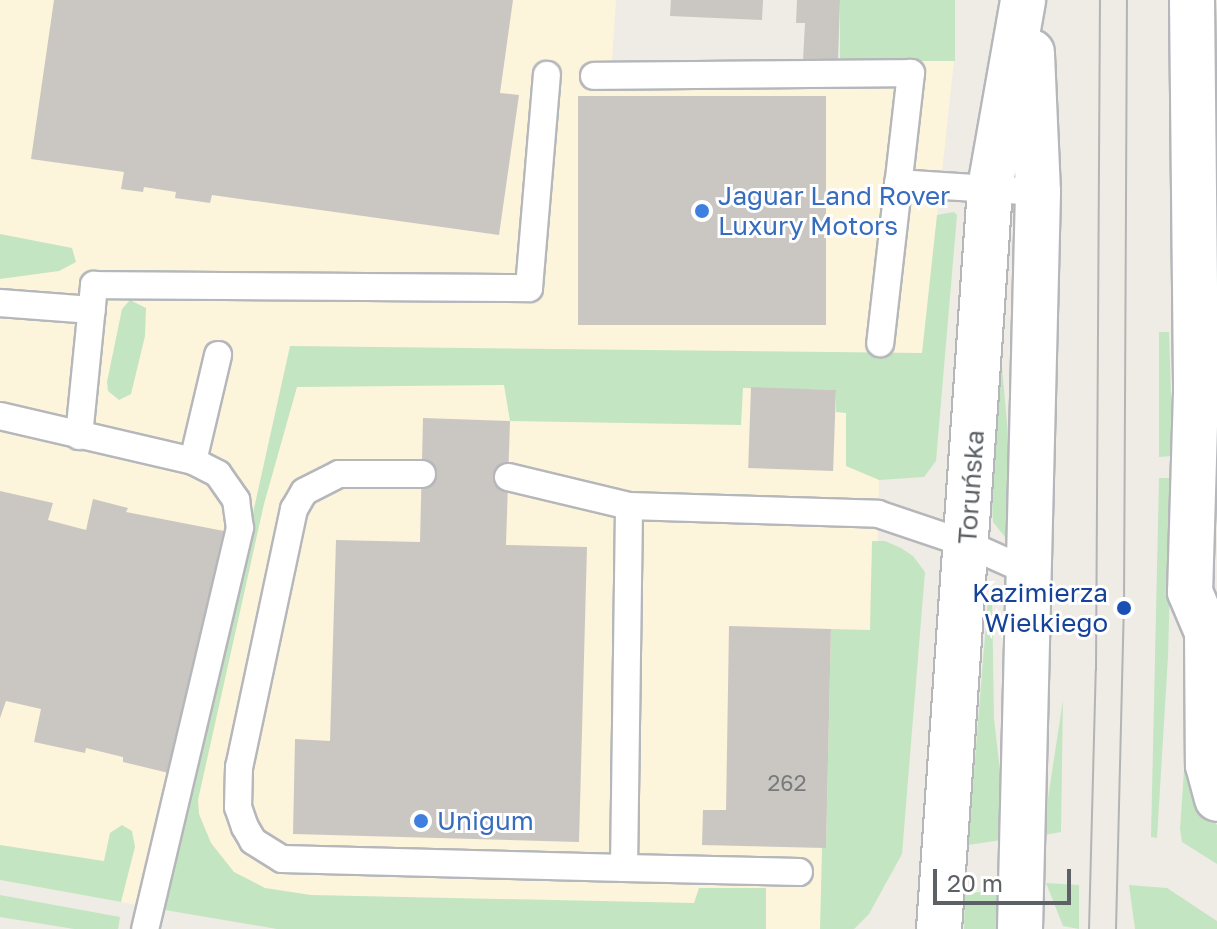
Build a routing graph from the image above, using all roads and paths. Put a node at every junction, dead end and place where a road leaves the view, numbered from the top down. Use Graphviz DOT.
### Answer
graph roads {
  1 [pos="1023,0"];
  2 [pos="1030,0"];
  3 [pos="1192,0"];
  4 [pos="547,75"];
  5 [pos="594,76"];
  6 [pos="898,183"];
  7 [pos="990,188"];
  8 [pos="1038,192"];
  9 [pos="0,303"];
  10 [pos="92,310"];
  11 [pos="880,343"];
  12 [pos="218,355"];
  13 [pos="1206,392"];
  14 [pos="0,416"];
  15 [pos="79,436"];
  16 [pos="193,461"];
  17 [pos="422,474"];
  18 [pos="508,477"];
  19 [pos="629,506"];
  20 [pos="967,544"];
  21 [pos="1030,572"];
  22 [pos="1217,799"];
  23 [pos="624,868"];
  24 [pos="799,872"];
  25 [pos="145,929"];
  26 [pos="939,929"];
  27 [pos="1020,929"];
  1 -- 7 [label="street, Toruńska"];
  2 -- 8 [label="street"];
  3 -- 13 [label="street"];
  4 -- 10 [label="lane"];
  5 -- 6 [label="lane"];
  6 -- 7 [label="lane"];
  6 -- 11 [label="lane"];
  7 -- 8 [label="lane"];
  7 -- 20 [label="street, Toruńska"];
  8 -- 21 [label="street"];
  9 -- 10 [label="lane"];
  10 -- 15 [label="lane"];
  12 -- 16 [label="lane"];
  13 -- 22 [label="street"];
  14 -- 15 [label="lane"];
  15 -- 16 [label="lane"];
  16 -- 25 [label="lane"];
  17 -- 23 [label="lane"];
  18 -- 19 [label="lane"];
  19 -- 20 [label="lane"];
  19 -- 23 [label="lane"];
  20 -- 21 [label="lane"];
  20 -- 26 [label="street, Toruńska"];
  21 -- 27 [label="street"];
  23 -- 24 [label="lane"];
}
